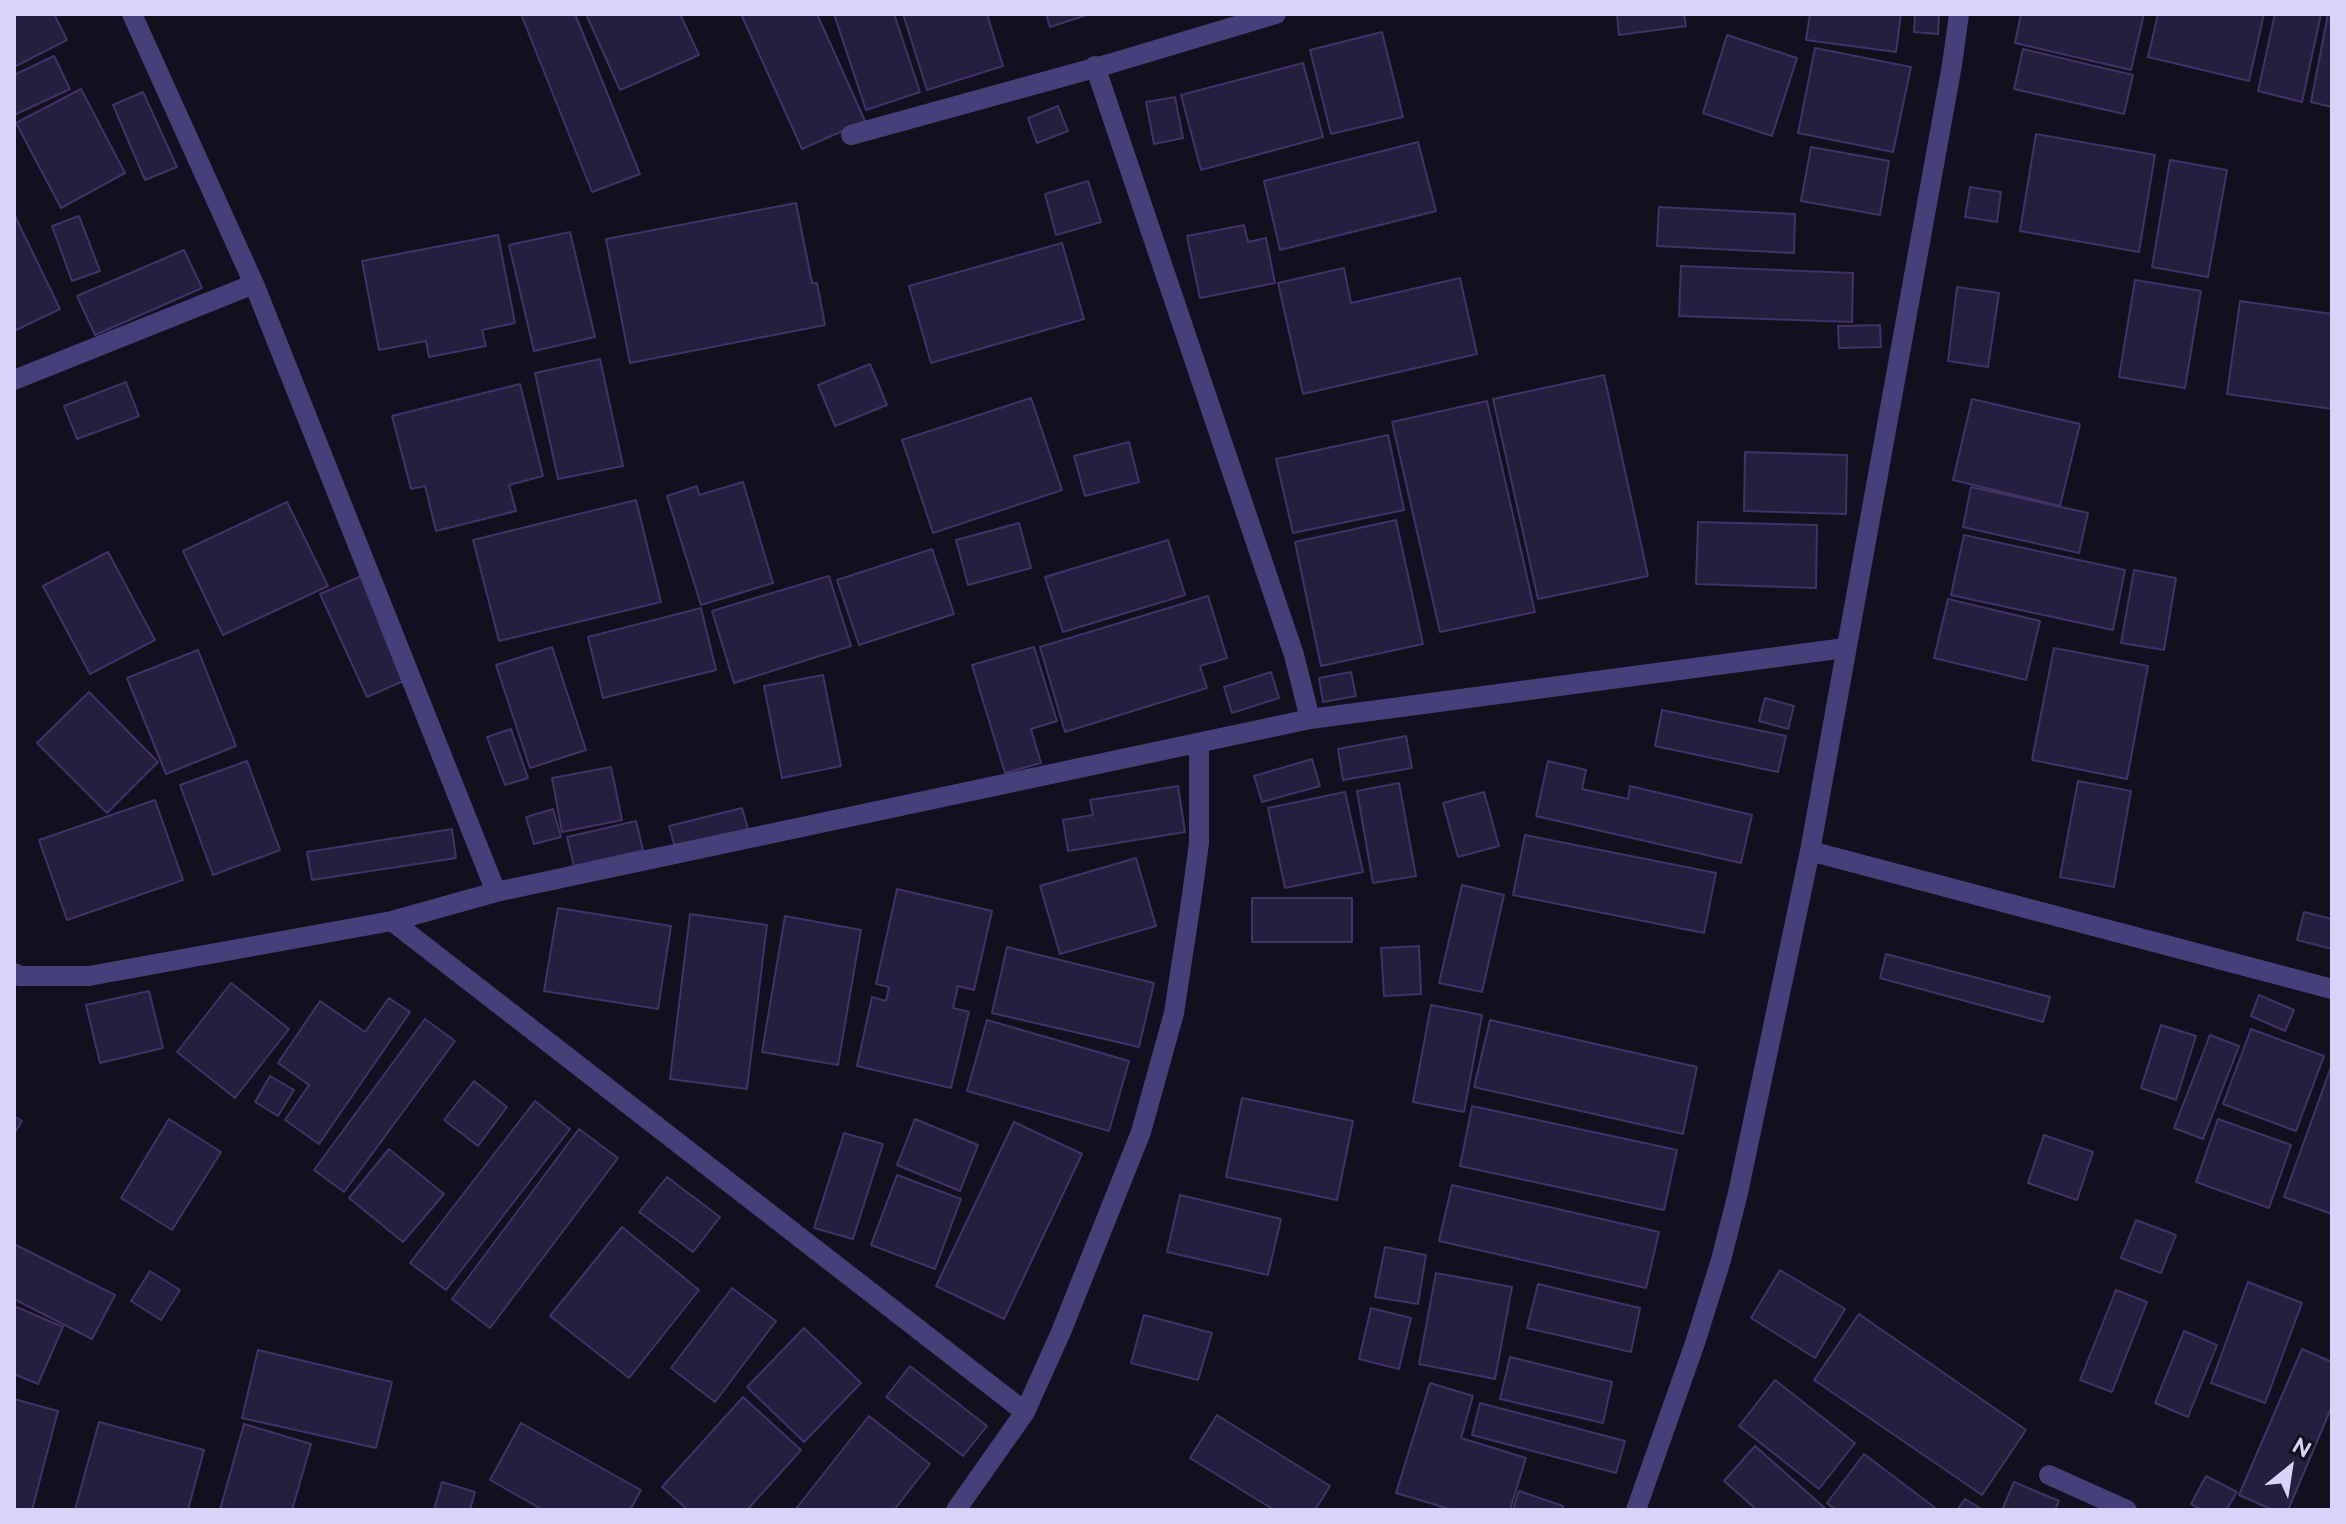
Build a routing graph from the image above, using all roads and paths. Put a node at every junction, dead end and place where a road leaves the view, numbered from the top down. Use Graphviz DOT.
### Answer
graph roads {
  1 [pos="132,14"];
  2 [pos="1276,14"];
  3 [pos="1959,14"];
  4 [pos="1095,66"];
  5 [pos="851,135"];
  6 [pos="254,284"];
  7 [pos="14,380"];
  8 [pos="1845,648"];
  9 [pos="1310,719"];
  10 [pos="1199,743"];
  11 [pos="1810,851"];
  12 [pos="496,892"];
  13 [pos="392,921"];
  14 [pos="14,973"];
  15 [pos="2332,989"];
  16 [pos="1025,1412"];
  17 [pos="2049,1475"];
  18 [pos="956,1510"];
  19 [pos="1636,1510"];
  20 [pos="2127,1510"];
  1 -- 6 [label="street"];
  2 -- 4 [label="street"];
  3 -- 8 [label="street"];
  4 -- 5 [label="street"];
  4 -- 9 [label="street"];
  6 -- 7 [label="street"];
  6 -- 12 [label="street"];
  8 -- 9 [label="street"];
  8 -- 11 [label="street"];
  9 -- 10 [label="street"];
  10 -- 12 [label="street"];
  10 -- 16 [label="street"];
  11 -- 15 [label="street"];
  11 -- 19 [label="street"];
  12 -- 13 [label="street"];
  13 -- 14 [label="street"];
  13 -- 16 [label="street"];
  16 -- 18 [label="street"];
  17 -- 20 [label="street"];
}
